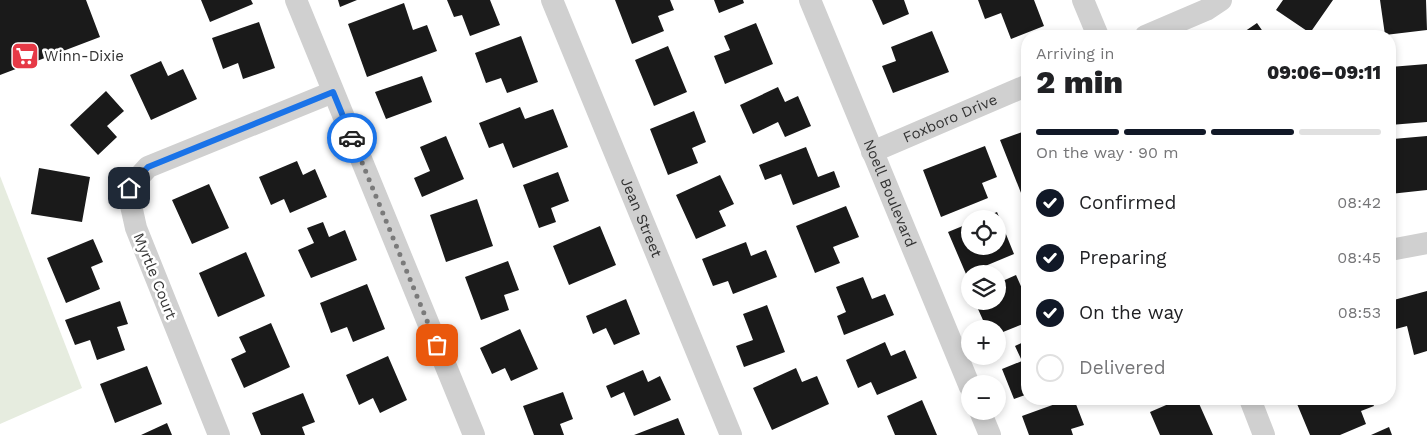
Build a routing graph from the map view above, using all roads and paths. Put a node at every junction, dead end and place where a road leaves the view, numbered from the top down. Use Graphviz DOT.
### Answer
graph roads {
  1 [pos="296,0"];
  2 [pos="552,0"];
  3 [pos="810,0"];
  4 [pos="1083,0"];
  5 [pos="1221,0"];
  6 [pos="1096,30"];
  7 [pos="1159,30"];
  8 [pos="1021,88"];
  9 [pos="333,92"];
  10 [pos="872,152"];
  11 [pos="1427,243"];
  12 [pos="1396,249"];
  13 [pos="965,375"];
  14 [pos="1252,405"];
  15 [pos="984,420"];
  16 [pos="219,435"];
  17 [pos="474,435"];
  18 [pos="731,435"];
  19 [pos="990,435"];
  20 [pos="1264,435"];
  1 -- 9 [label="street"];
  2 -- 18 [label="street, Jean Street"];
  3 -- 10 [label="street, Noell Boulevard"];
  4 -- 6 [label="street"];
  5 -- 7 [label="street"];
  8 -- 10 [label="street, Foxboro Drive"];
  9 -- 16 [label="street, Myrtle Court"];
  9 -- 17 [label="street"];
  10 -- 13 [label="street, Noell Boulevard"];
  11 -- 12 [label="street"];
  14 -- 20 [label="street"];
  15 -- 19 [label="street"];
}
